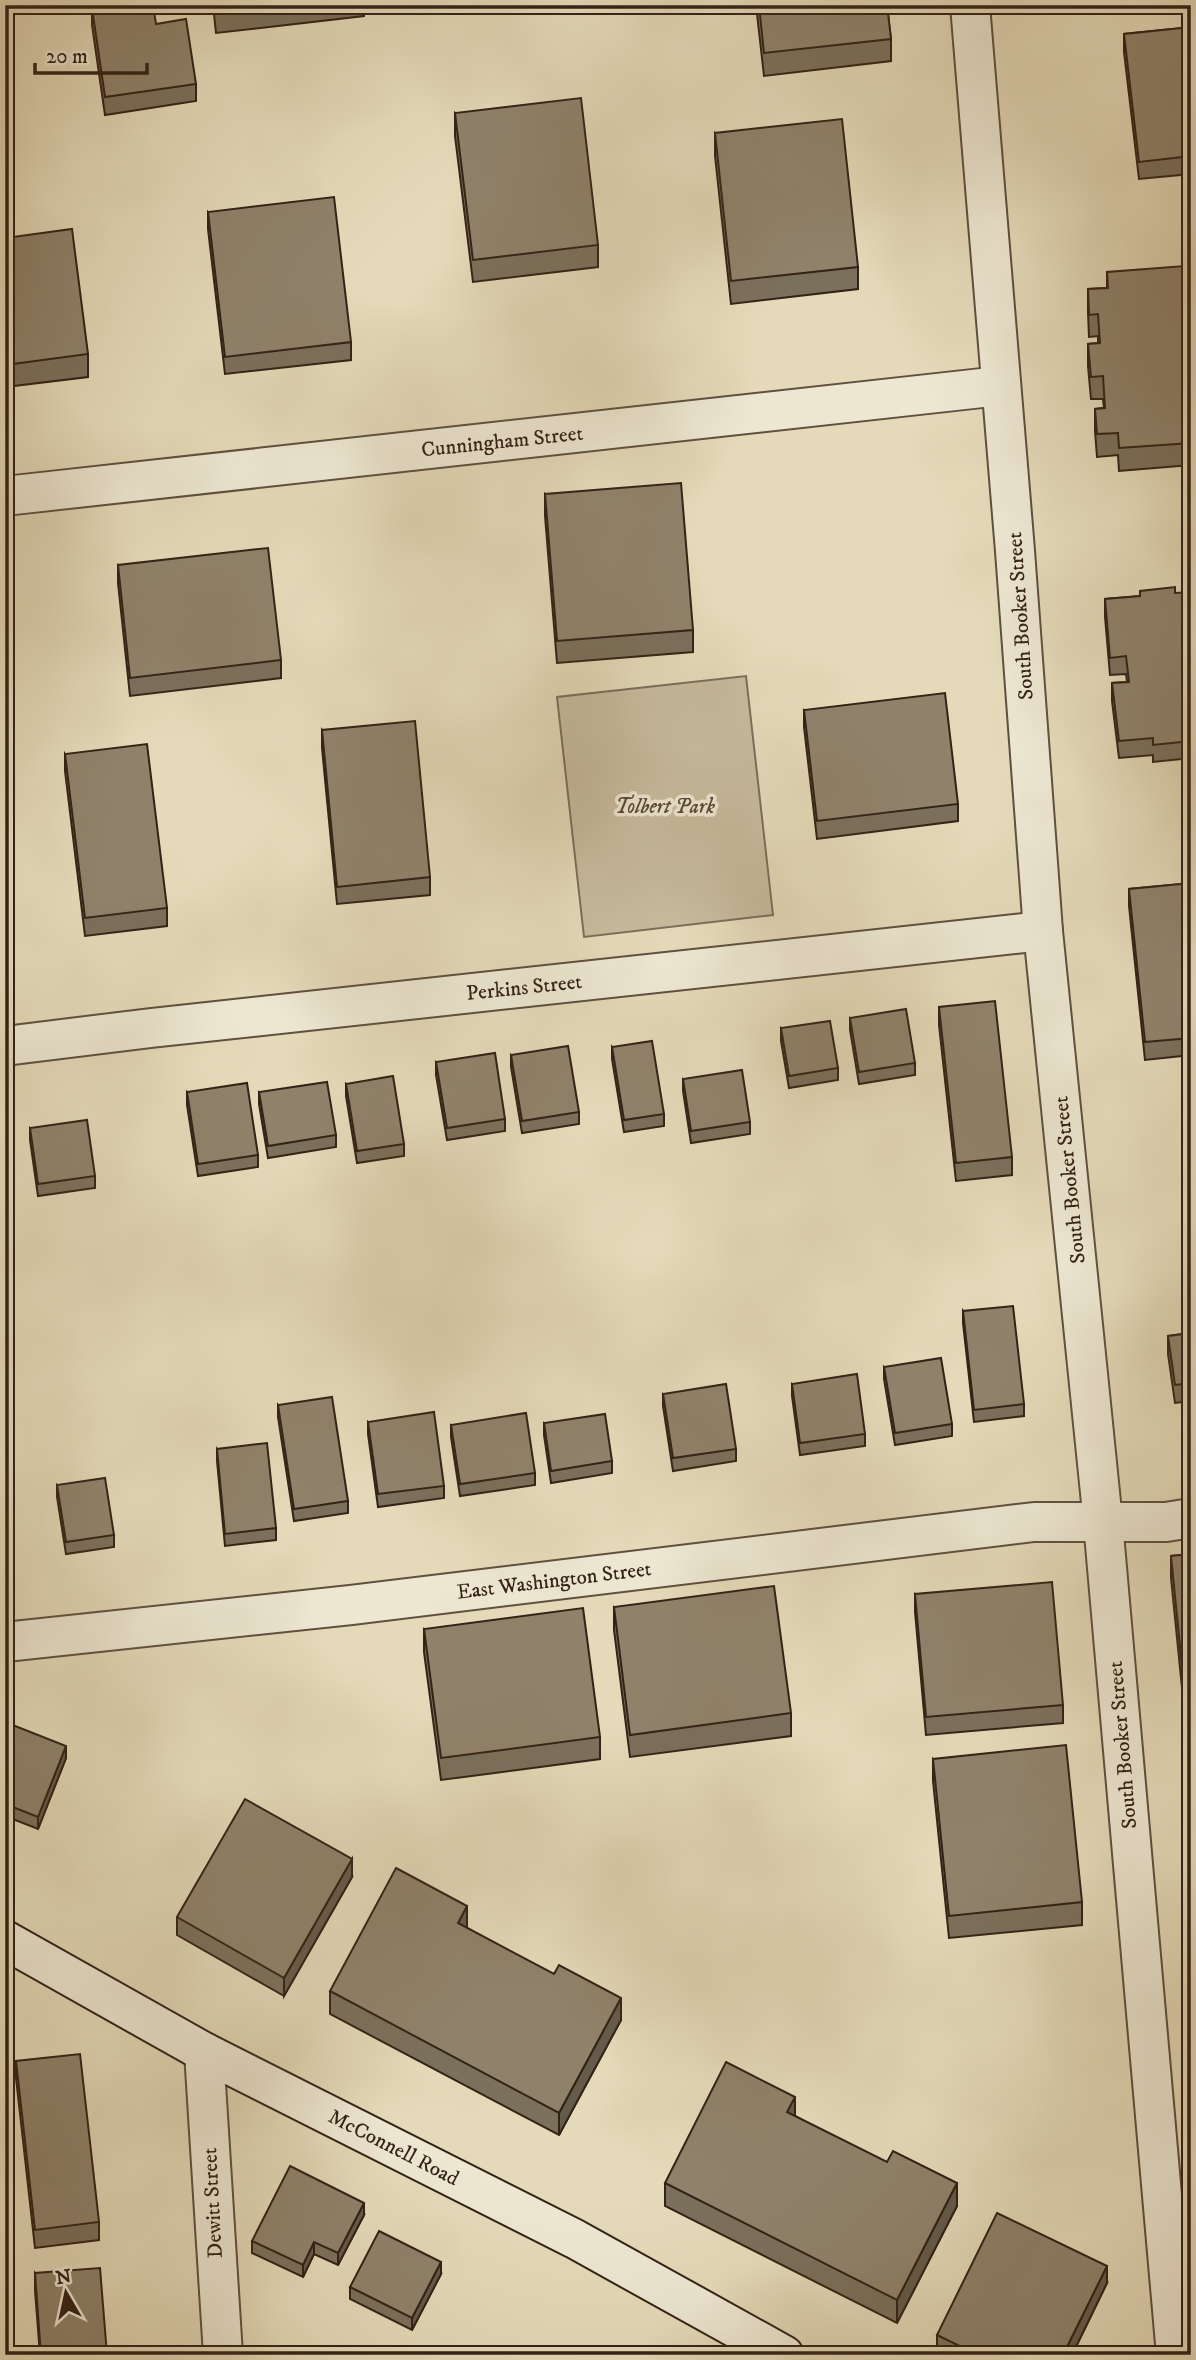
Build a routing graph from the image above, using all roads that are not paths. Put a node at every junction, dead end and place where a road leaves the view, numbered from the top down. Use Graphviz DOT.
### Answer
graph roads {
  1 [pos="970,5"];
  2 [pos="1000,386"];
  3 [pos="5,496"];
  4 [pos="1043,931"];
  5 [pos="5,1046"];
  6 [pos="1191,1518"];
  7 [pos="1103,1521"];
  8 [pos="5,1642"];
  9 [pos="5,1940"];
  10 [pos="204,2052"];
  11 [pos="223,2355"];
  12 [pos="783,2355"];
  13 [pos="1176,2355"];
  1 -- 2 [label="street, South Booker Street"];
  2 -- 3 [label="street, Cunningham Street"];
  2 -- 4 [label="street, South Booker Street"];
  4 -- 5 [label="street, Perkins Street"];
  4 -- 7 [label="street, South Booker Street"];
  6 -- 7 [label="street, East Washington Street"];
  7 -- 8 [label="street, East Washington Street"];
  7 -- 13 [label="street, South Booker Street"];
  9 -- 10 [label="street, McConnell Road"];
  10 -- 11 [label="street, Dewitt Street"];
  10 -- 12 [label="street, McConnell Road"];
}
